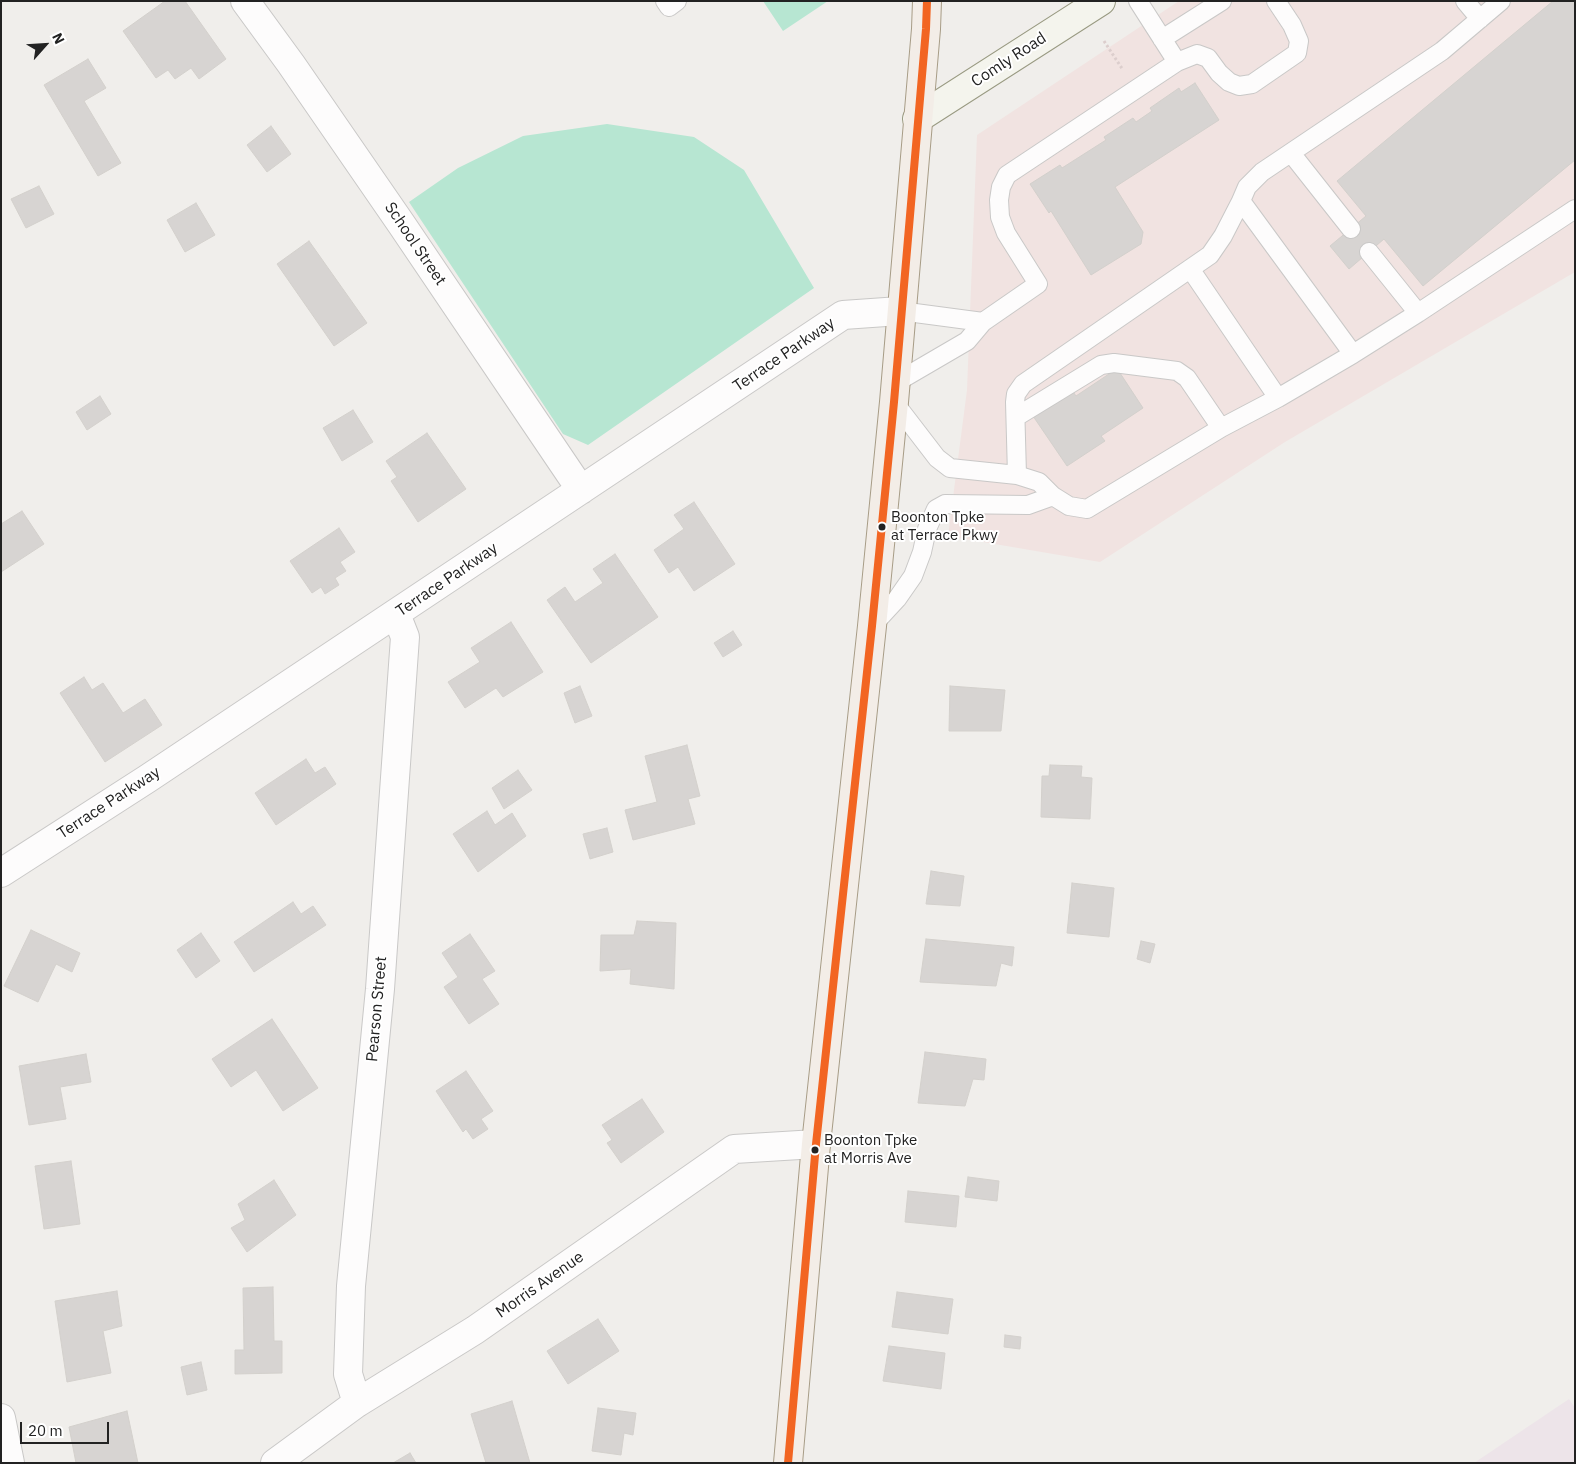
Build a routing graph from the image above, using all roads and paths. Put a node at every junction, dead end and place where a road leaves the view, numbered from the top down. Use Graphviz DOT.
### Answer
graph roads {
  1 [pos="245,1"];
  2 [pos="665,1"];
  3 [pos="677,1"];
  4 [pos="926,1"];
  5 [pos="1101,1"];
  6 [pos="1138,1"];
  7 [pos="1222,1"];
  8 [pos="1276,1"];
  9 [pos="1465,1"];
  10 [pos="1501,1"];
  11 [pos="1480,19"];
  12 [pos="1162,39"];
  13 [pos="1104,41"];
  14 [pos="1177,62"];
  15 [pos="1126,74"];
  16 [pos="917,119"];
  17 [pos="1291,152"];
  18 [pos="1241,201"];
  19 [pos="1575,209"];
  20 [pos="1351,229"];
  21 [pos="1369,252"];
  22 [pos="1191,270"];
  23 [pos="900,311"];
  24 [pos="1418,313"];
  25 [pos="983,322"];
  26 [pos="1353,354"];
  27 [pos="894,393"];
  28 [pos="1278,398"];
  29 [pos="1016,417"];
  30 [pos="1221,428"];
  31 [pos="1017,476"];
  32 [pos="581,490"];
  33 [pos="1053,496"];
  34 [pos="396,614"];
  35 [pos="872,626"];
  36 [pos="1,873"];
  37 [pos="816,1144"];
  38 [pos="357,1403"];
  39 [pos="1,1418"];
  40 [pos="10,1463"];
  41 [pos="276,1463"];
  42 [pos="788,1463"];
  1 -- 32 [label="street, School Street"];
  2 -- 3 [label="lane"];
  4 -- 16 [label="main road"];
  5 -- 16 [label="main road, Comly Road"];
  6 -- 12 [label="lane"];
  7 -- 12 [label="lane"];
  8 -- 14 [label="lane"];
  9 -- 11 [label="lane"];
  10 -- 11 [label="lane"];
  11 -- 17 [label="lane"];
  12 -- 14 [label="lane"];
  13 -- 15 [label="path"];
  14 -- 25 [label="lane"];
  16 -- 23 [label="main road"];
  17 -- 18 [label="lane"];
  17 -- 20 [label="lane"];
  18 -- 22 [label="lane"];
  18 -- 26 [label="lane"];
  19 -- 24 [label="lane"];
  21 -- 24 [label="lane"];
  22 -- 28 [label="lane"];
  22 -- 29 [label="lane"];
  23 -- 25 [label="lane"];
  23 -- 27 [label="main road"];
  23 -- 32 [label="street, Terrace Parkway"];
  24 -- 26 [label="lane"];
  25 -- 27 [label="lane"];
  26 -- 28 [label="lane"];
  27 -- 31 [label="lane"];
  27 -- 35 [label="main road"];
  28 -- 30 [label="lane"];
  29 -- 30 [label="lane"];
  29 -- 31 [label="lane"];
  30 -- 33 [label="lane"];
  31 -- 33 [label="lane"];
  32 -- 34 [label="street, Terrace Parkway"];
  33 -- 35 [label="lane"];
  34 -- 36 [label="street, Terrace Parkway"];
  34 -- 38 [label="street, Pearson Street"];
  35 -- 37 [label="main road"];
  37 -- 38 [label="street, Morris Avenue"];
  37 -- 42 [label="main road"];
  38 -- 41 [label="street, Morris Avenue"];
  39 -- 40 [label="street"];
}
